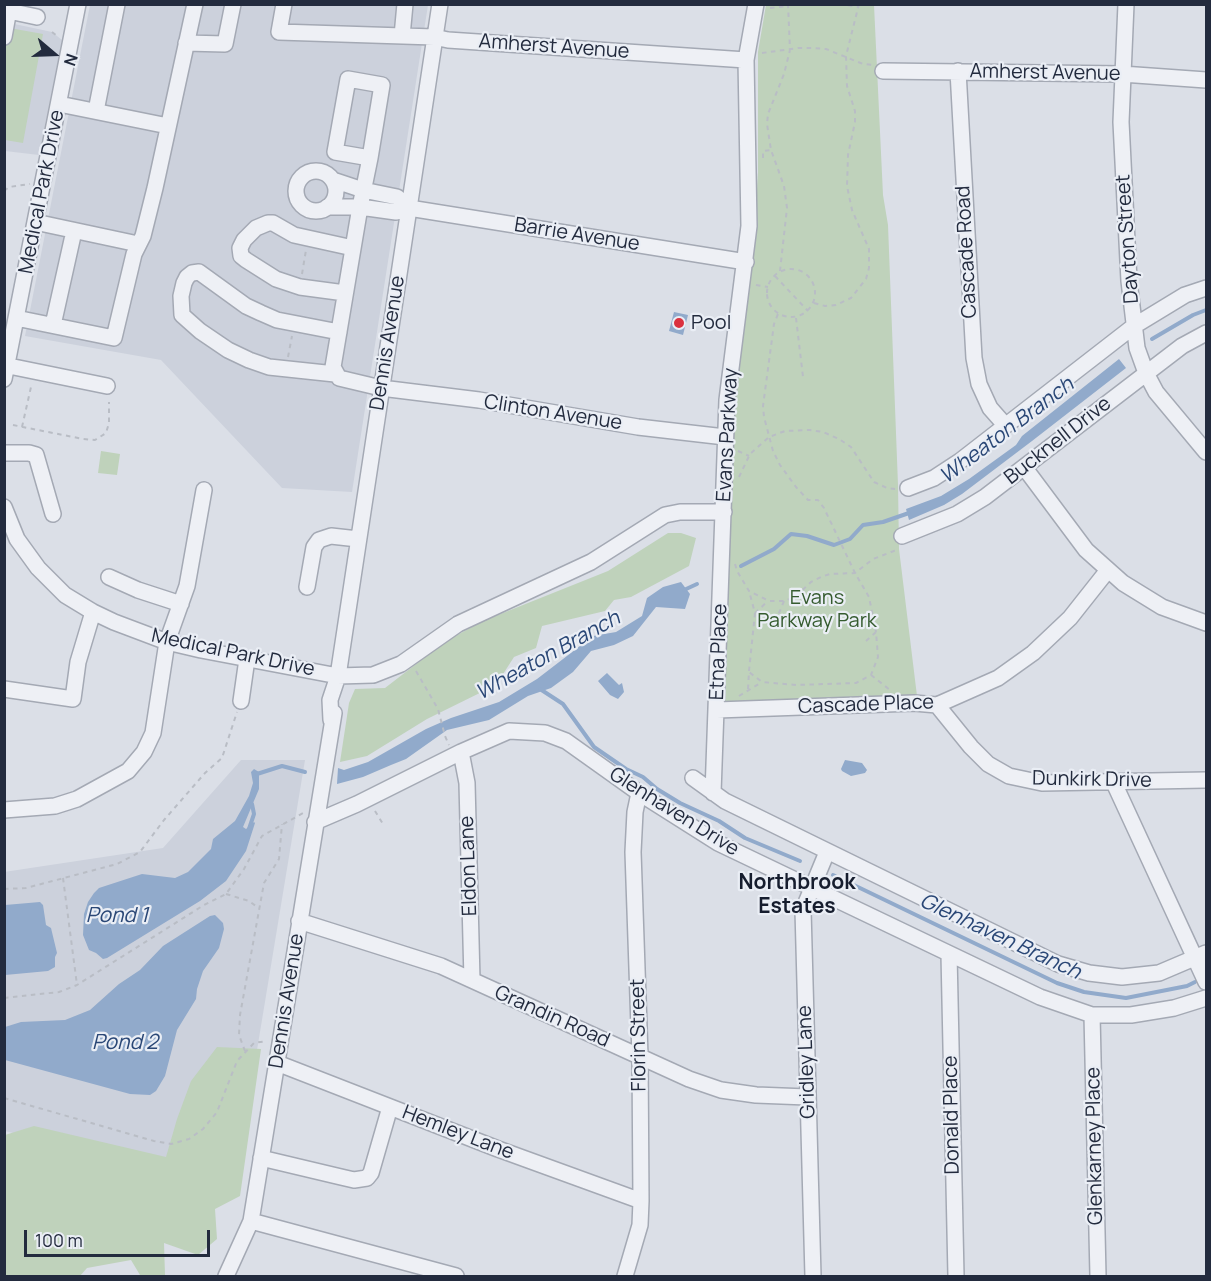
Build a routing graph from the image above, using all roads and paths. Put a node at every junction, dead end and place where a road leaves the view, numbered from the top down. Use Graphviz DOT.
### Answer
graph roads {
  1 [pos="78,4"];
  2 [pos="117,4"];
  3 [pos="195,4"];
  4 [pos="233,4"];
  5 [pos="284,4"];
  6 [pos="405,4"];
  7 [pos="440,4"];
  8 [pos="839,4"];
  9 [pos="1126,4"];
  10 [pos="788,5"];
  11 [pos="762,6"];
  12 [pos="859,6"];
  13 [pos="8,9"];
  14 [pos="37,16"];
  15 [pos="402,36"];
  16 [pos="4,37"];
  17 [pos="434,37"];
  18 [pos="186,43"];
  19 [pos="790,50"];
  20 [pos="846,56"];
  21 [pos="751,57"];
  22 [pos="883,71"];
  23 [pos="958,71"];
  24 [pos="1122,74"];
  25 [pos="1206,80"];
  26 [pos="59,104"];
  27 [pos="96,111"];
  28 [pos="168,126"];
  29 [pos="771,150"];
  30 [pos="370,158"];
  31 [pos="763,158"];
  32 [pos="333,180"];
  33 [pos="33,184"];
  34 [pos="363,189"];
  35 [pos="4,191"];
  36 [pos="327,207"];
  37 [pos="360,207"];
  38 [pos="409,208"];
  39 [pos="35,222"];
  40 [pos="74,231"];
  41 [pos="138,244"];
  42 [pos="353,248"];
  43 [pos="746,262"];
  44 [pos="780,271"];
  45 [pos="774,275"];
  46 [pos="755,285"];
  47 [pos="768,287"];
  48 [pos="1206,288"];
  49 [pos="345,294"];
  50 [pos="813,303"];
  51 [pos="808,311"];
  52 [pos="778,314"];
  53 [pos="16,318"];
  54 [pos="795,318"];
  55 [pos="53,325"];
  56 [pos="1134,326"];
  57 [pos="339,332"];
  58 [pos="1206,333"];
  59 [pos="5,370"];
  60 [pos="1146,373"];
  61 [pos="335,374"];
  62 [pos="803,377"];
  63 [pos="107,386"];
  64 [pos="31,387"];
  65 [pos="381,387"];
  66 [pos="109,402"];
  67 [pos="13,425"];
  68 [pos="1005,425"];
  69 [pos="22,427"];
  70 [pos="725,437"];
  71 [pos="769,437"];
  72 [pos="735,450"];
  73 [pos="1206,452"];
  74 [pos="4,453"];
  75 [pos="749,456"];
  76 [pos="1024,467"];
  77 [pos="739,477"];
  78 [pos="908,488"];
  79 [pos="204,490"];
  80 [pos="4,507"];
  81 [pos="724,512"];
  82 [pos="53,514"];
  83 [pos="358,539"];
  84 [pos="900,543"];
  85 [pos="735,562"];
  86 [pos="1108,570"];
  87 [pos="855,573"];
  88 [pos="109,577"];
  89 [pos="307,587"];
  90 [pos="749,591"];
  91 [pos="769,601"];
  92 [pos="784,601"];
  93 [pos="181,604"];
  94 [pos="93,612"];
  95 [pos="755,613"];
  96 [pos="773,619"];
  97 [pos="1206,622"];
  98 [pos="876,632"];
  99 [pos="866,641"];
  100 [pos="167,642"];
  101 [pos="247,659"];
  102 [pos="416,671"];
  103 [pos="749,672"];
  104 [pos="872,675"];
  105 [pos="337,678"];
  106 [pos="762,682"];
  107 [pos="4,689"];
  108 [pos="748,689"];
  109 [pos="893,694"];
  110 [pos="241,701"];
  111 [pos="732,701"];
  112 [pos="937,705"];
  113 [pos="717,710"];
  114 [pos="445,736"];
  115 [pos="461,752"];
  116 [pos="693,778"];
  117 [pos="1206,780"];
  118 [pos="1114,783"];
  119 [pos="713,792"];
  120 [pos="639,793"];
  121 [pos="4,810"];
  122 [pos="311,817"];
  123 [pos="282,824"];
  124 [pos="827,852"];
  125 [pos="63,878"];
  126 [pos="812,888"];
  127 [pos="4,889"];
  128 [pos="226,894"];
  129 [pos="260,909"];
  130 [pos="299,921"];
  131 [pos="949,954"];
  132 [pos="1201,955"];
  133 [pos="472,980"];
  134 [pos="1206,982"];
  135 [pos="77,985"];
  136 [pos="4,998"];
  137 [pos="1206,998"];
  138 [pos="1092,1015"];
  139 [pos="280,1041"];
  140 [pos="244,1051"];
  141 [pos="640,1056"];
  142 [pos="277,1064"];
  143 [pos="807,1097"];
  144 [pos="4,1098"];
  145 [pos="390,1107"];
  146 [pos="261,1158"];
  147 [pos="641,1201"];
  148 [pos="251,1221"];
  149 [pos="226,1276"];
  150 [pos="456,1276"];
  151 [pos="625,1276"];
  152 [pos="813,1276"];
  153 [pos="956,1276"];
  154 [pos="1098,1276"];
  1 -- 26 [label="street, Medical Park Drive"];
  2 -- 27 [label="street"];
  3 -- 18 [label="street"];
  4 -- 18 [label="street"];
  5 -- 15 [label="street, Amherst Avenue"];
  6 -- 15 [label="street"];
  7 -- 17 [label="street, Dennis Avenue"];
  8 -- 12 [label="path"];
  9 -- 24 [label="street, Dayton Street"];
  10 -- 11 [label="path"];
  10 -- 19 [label="path"];
  11 -- 21 [label="street, Evans Parkway"];
  12 -- 20 [label="path"];
  13 -- 14 [label="street"];
  13 -- 16 [label="street"];
  15 -- 17 [label="street, Amherst Avenue"];
  17 -- 21 [label="street, Amherst Avenue"];
  17 -- 38 [label="street, Dennis Avenue"];
  18 -- 28 [label="street"];
  19 -- 20 [label="path"];
  19 -- 21 [label="path"];
  19 -- 29 [label="path"];
  20 -- 22 [label="path"];
  20 -- 50 [label="path"];
  21 -- 43 [label="street, Evans Parkway"];
  22 -- 23 [label="street, Amherst Avenue"];
  23 -- 24 [label="street, Amherst Avenue"];
  23 -- 68 [label="street, Cascade Road"];
  24 -- 25 [label="street, Amherst Avenue"];
  24 -- 56 [label="street, Dayton Street"];
  26 -- 27 [label="street"];
  26 -- 39 [label="street, Medical Park Drive"];
  27 -- 28 [label="street"];
  28 -- 41 [label="street"];
  29 -- 31 [label="path"];
  29 -- 44 [label="path"];
  30 -- 30 [label="street"];
  30 -- 34 [label="street"];
  32 -- 34 [label="street"];
  32 -- 36 [label="street"];
  32 -- 36 [label="street"];
  33 -- 35 [label="path"];
  34 -- 37 [label="street"];
  34 -- 38 [label="street"];
  36 -- 37 [label="street"];
  37 -- 38 [label="street"];
  37 -- 42 [label="street"];
  38 -- 43 [label="street, Barrie Avenue"];
  38 -- 65 [label="street, Dennis Avenue"];
  39 -- 40 [label="street"];
  39 -- 53 [label="street, Medical Park Drive"];
  40 -- 41 [label="street"];
  40 -- 55 [label="street"];
  41 -- 55 [label="street"];
  42 -- 49 [label="street"];
  42 -- 49 [label="street"];
  43 -- 70 [label="street, Evans Parkway"];
  44 -- 45 [label="path"];
  44 -- 50 [label="path"];
  45 -- 47 [label="path"];
  45 -- 51 [label="path"];
  46 -- 47 [label="path"];
  47 -- 52 [label="path"];
  48 -- 56 [label="street"];
  49 -- 57 [label="street"];
  50 -- 51 [label="path"];
  51 -- 54 [label="path"];
  52 -- 54 [label="path"];
  52 -- 71 [label="path"];
  53 -- 55 [label="street"];
  53 -- 59 [label="street, Medical Park Drive"];
  54 -- 62 [label="path"];
  56 -- 60 [label="street, Dayton Street"];
  56 -- 68 [label="street"];
  57 -- 61 [label="street"];
  57 -- 61 [label="street, Clinton Avenue"];
  58 -- 60 [label="street, Bucknell Drive"];
  59 -- 63 [label="street"];
  60 -- 73 [label="street, Dayton Street"];
  60 -- 76 [label="street, Bucknell Drive"];
  61 -- 65 [label="street, Clinton Avenue"];
  64 -- 69 [label="path"];
  65 -- 70 [label="street, Clinton Avenue"];
  65 -- 83 [label="street, Dennis Avenue"];
  66 -- 69 [label="path"];
  67 -- 69 [label="path"];
  68 -- 78 [label="street"];
  70 -- 81 [label="street, Evans Parkway"];
  71 -- 75 [label="path"];
  71 -- 78 [label="path"];
  71 -- 87 [label="path"];
  72 -- 75 [label="path"];
  74 -- 82 [label="street"];
  75 -- 77 [label="path"];
  76 -- 84 [label="street, Bucknell Drive"];
  76 -- 86 [label="street"];
  79 -- 93 [label="street"];
  80 -- 94 [label="street, Medical Park Drive"];
  81 -- 105 [label="street, Evans Parkway"];
  81 -- 113 [label="street, Etna Place"];
  83 -- 89 [label="street"];
  83 -- 105 [label="street, Dennis Avenue"];
  84 -- 87 [label="path"];
  85 -- 90 [label="path"];
  86 -- 97 [label="street"];
  86 -- 112 [label="street, Cascade Place"];
  87 -- 92 [label="path"];
  87 -- 98 [label="path"];
  88 -- 93 [label="street"];
  90 -- 91 [label="path"];
  90 -- 95 [label="path"];
  91 -- 92 [label="path"];
  91 -- 95 [label="path"];
  92 -- 96 [label="path"];
  93 -- 100 [label="street"];
  94 -- 100 [label="street, Medical Park Drive"];
  94 -- 107 [label="street"];
  95 -- 103 [label="path"];
  98 -- 99 [label="path"];
  98 -- 104 [label="path"];
  100 -- 101 [label="street, Medical Park Drive"];
  100 -- 121 [label="street"];
  101 -- 105 [label="street, Medical Park Drive"];
  101 -- 110 [label="street"];
  102 -- 114 [label="path"];
  103 -- 106 [label="path"];
  103 -- 108 [label="path"];
  104 -- 106 [label="path"];
  104 -- 109 [label="path"];
  105 -- 122 [label="street, Dennis Avenue"];
  106 -- 108 [label="path"];
  108 -- 111 [label="path"];
  110 -- 125 [label="path"];
  112 -- 113 [label="street, Cascade Place"];
  112 -- 118 [label="street, Dunkirk Drive"];
  113 -- 119 [label="street, Etna Place"];
  115 -- 120 [label="street, Glenhaven Drive"];
  115 -- 122 [label="street, Glenhaven Drive"];
  115 -- 133 [label="street, Eldon Lane"];
  116 -- 119 [label="street, Glenhaven Drive"];
  117 -- 118 [label="street, Dunkirk Drive"];
  118 -- 132 [label="street"];
  119 -- 124 [label="street, Glenhaven Drive"];
  120 -- 126 [label="street, Glenhaven Drive"];
  120 -- 141 [label="street, Florin Street"];
  122 -- 123 [label="path"];
  122 -- 130 [label="street, Dennis Avenue"];
  123 -- 128 [label="path"];
  123 -- 129 [label="path"];
  124 -- 126 [label="street, Gridley Lane"];
  124 -- 132 [label="street, Glenhaven Drive"];
  125 -- 127 [label="path"];
  125 -- 135 [label="path"];
  126 -- 131 [label="street, Glenhaven Drive"];
  126 -- 143 [label="street, Gridley Lane"];
  128 -- 129 [label="path"];
  128 -- 135 [label="path"];
  129 -- 140 [label="path"];
  130 -- 133 [label="street, Grandin Road"];
  130 -- 139 [label="street, Dennis Avenue"];
  131 -- 138 [label="street, Glenhaven Drive"];
  131 -- 153 [label="street, Donald Place"];
  132 -- 134 [label="street"];
  133 -- 141 [label="street, Grandin Road"];
  135 -- 136 [label="path"];
  137 -- 138 [label="street, Glenhaven Drive"];
  138 -- 154 [label="street, Glenkarney Place"];
  139 -- 140 [label="path"];
  139 -- 142 [label="street, Dennis Avenue"];
  140 -- 144 [label="path"];
  141 -- 143 [label="street, Grandin Road"];
  141 -- 147 [label="street, Florin Street"];
  142 -- 145 [label="street, Hemley Lane"];
  142 -- 146 [label="street, Dennis Avenue"];
  143 -- 152 [label="street, Gridley Lane"];
  145 -- 146 [label="street"];
  145 -- 147 [label="street, Hemley Lane"];
  146 -- 148 [label="street, Dennis Avenue"];
  147 -- 151 [label="street, Florin Street"];
  148 -- 149 [label="street, Dennis Avenue"];
  148 -- 150 [label="street"];
}
